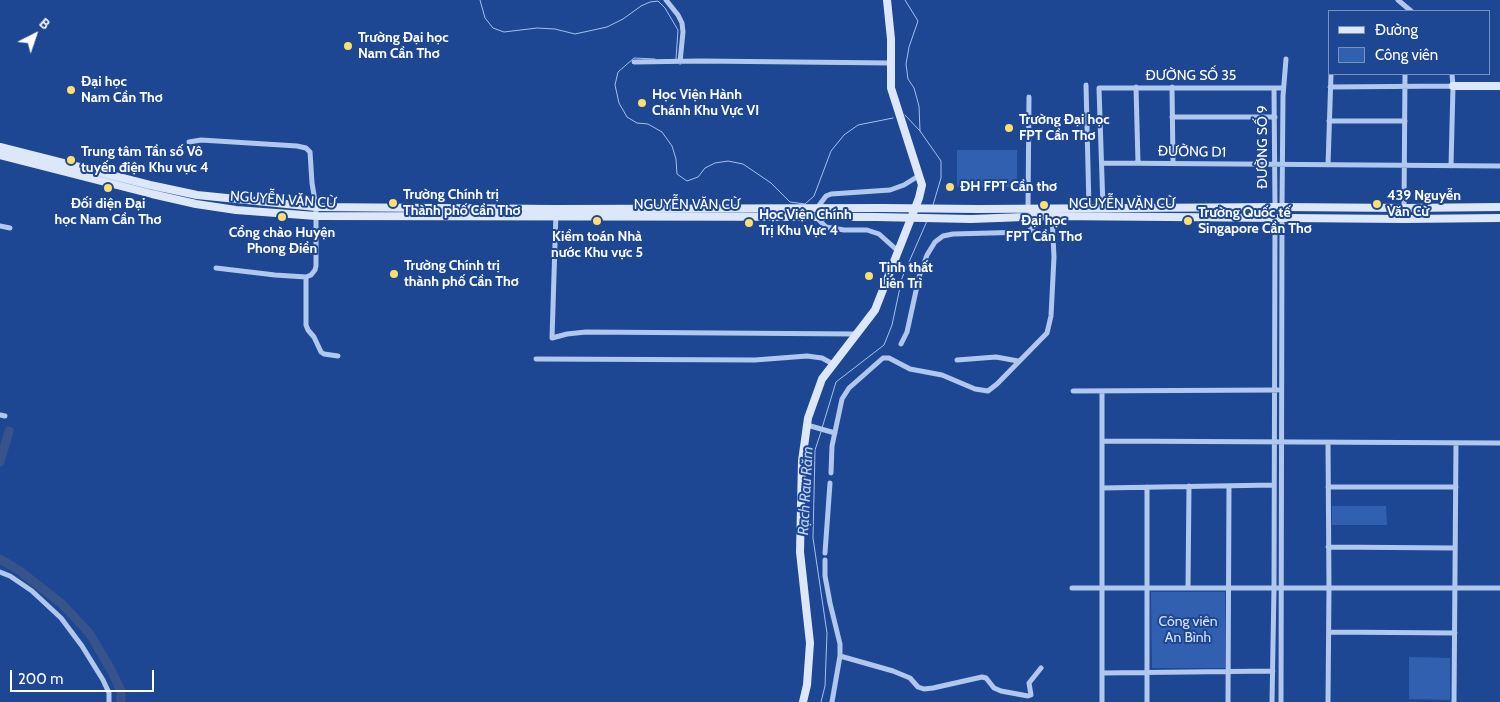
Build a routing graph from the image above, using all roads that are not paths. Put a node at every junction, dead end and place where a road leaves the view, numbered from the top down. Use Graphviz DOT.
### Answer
graph roads {
  1 [pos="666,0"];
  2 [pos="888,0"];
  3 [pos="1398,0"];
  4 [pos="1410,10"];
  5 [pos="1286,59"];
  6 [pos="634,62"];
  7 [pos="680,62"];
  8 [pos="891,63"];
  9 [pos="1331,75"];
  10 [pos="1405,75"];
  11 [pos="1452,75"];
  12 [pos="1086,86"];
  13 [pos="1405,86"];
  14 [pos="1453,86"];
  15 [pos="1500,86"];
  16 [pos="1172,87"];
  17 [pos="1330,87"];
  18 [pos="1136,88"];
  19 [pos="1274,88"];
  20 [pos="1283,88"];
  21 [pos="1029,98"];
  22 [pos="1172,117"];
  23 [pos="1275,117"];
  24 [pos="1405,121"];
  25 [pos="1329,122"];
  26 [pos="190,142"];
  27 [pos="0,147"];
  28 [pos="0,156"];
  29 [pos="1102,163"];
  30 [pos="1138,163"];
  31 [pos="1173,163"];
  32 [pos="1275,165"];
  33 [pos="1282,165"];
  34 [pos="1328,165"];
  35 [pos="1405,166"];
  36 [pos="1450,166"];
  37 [pos="1500,166"];
  38 [pos="920,175"];
  39 [pos="197,194"];
  40 [pos="196,204"];
  41 [pos="316,207"];
  42 [pos="454,207"];
  43 [pos="1278,207"];
  44 [pos="1500,207"];
  45 [pos="729,208"];
  46 [pos="1028,208"];
  47 [pos="1089,208"];
  48 [pos="1404,208"];
  49 [pos="816,212"];
  50 [pos="1103,212"];
  51 [pos="556,213"];
  52 [pos="613,213"];
  53 [pos="316,216"];
  54 [pos="1037,216"];
  55 [pos="1052,216"];
  56 [pos="454,217"];
  57 [pos="729,217"];
  58 [pos="1278,218"];
  59 [pos="1500,218"];
  60 [pos="1404,219"];
  61 [pos="0,226"];
  62 [pos="10,228"];
  63 [pos="898,251"];
  64 [pos="216,268"];
  65 [pos="306,277"];
  66 [pos="856,334"];
  67 [pos="901,344"];
  68 [pos="338,356"];
  69 [pos="536,359"];
  70 [pos="957,360"];
  71 [pos="1018,361"];
  72 [pos="833,364"];
  73 [pos="1274,390"];
  74 [pos="1281,390"];
  75 [pos="1073,391"];
  76 [pos="1102,391"];
  77 [pos="811,426"];
  78 [pos="833,432"];
  79 [pos="1102,441"];
  80 [pos="1274,443"];
  81 [pos="1282,443"];
  82 [pos="1328,443"];
  83 [pos="1456,443"];
  84 [pos="1500,443"];
  85 [pos="831,473"];
  86 [pos="830,482"];
  87 [pos="1273,485"];
  88 [pos="1189,486"];
  89 [pos="1229,486"];
  90 [pos="1147,487"];
  91 [pos="1456,487"];
  92 [pos="1102,488"];
  93 [pos="1328,488"];
  94 [pos="1328,547"];
  95 [pos="1455,548"];
  96 [pos="825,553"];
  97 [pos="825,560"];
  98 [pos="0,572"];
  99 [pos="1072,588"];
  100 [pos="1102,588"];
  101 [pos="1147,588"];
  102 [pos="1188,588"];
  103 [pos="1228,588"];
  104 [pos="1274,588"];
  105 [pos="1281,588"];
  106 [pos="1329,588"];
  107 [pos="1455,588"];
  108 [pos="1500,588"];
  109 [pos="1328,632"];
  110 [pos="1455,633"];
  111 [pos="840,656"];
  112 [pos="1041,668"];
  113 [pos="1273,671"];
  114 [pos="1228,672"];
  115 [pos="1102,673"];
  116 [pos="1147,673"];
  117 [pos="110,702"];
  118 [pos="803,702"];
  119 [pos="832,702"];
  120 [pos="1102,702"];
  121 [pos="1147,702"];
  122 [pos="1228,702"];
  123 [pos="1272,702"];
  124 [pos="1279,702"];
  125 [pos="1328,702"];
  126 [pos="1454,702"];
  1 -- 7 [label="street"];
  2 -- 8 [label="main road"];
  3 -- 4 [label="street"];
  5 -- 20 [label="street"];
  6 -- 7 [label="street"];
  7 -- 8 [label="street"];
  8 -- 38 [label="main road"];
  9 -- 17 [label="street"];
  10 -- 13 [label="street"];
  11 -- 14 [label="street"];
  12 -- 47 [label="street"];
  13 -- 14 [label="street"];
  13 -- 17 [label="street"];
  13 -- 24 [label="street"];
  14 -- 15 [label="main road"];
  14 -- 36 [label="street"];
  16 -- 18 [label="street, ĐƯỜNG SỐ 35"];
  16 -- 19 [label="street, ĐƯỜNG SỐ 35"];
  16 -- 22 [label="street"];
  17 -- 25 [label="street"];
  18 -- 29 [label="street, ĐƯỜNG SỐ 35"];
  18 -- 30 [label="street"];
  19 -- 20 [label="street, ĐƯỜNG SỐ 35"];
  19 -- 23 [label="street, ĐƯỜNG SỐ 9"];
  20 -- 33 [label="street"];
  21 -- 46 [label="street"];
  22 -- 23 [label="street"];
  22 -- 31 [label="street"];
  23 -- 32 [label="street, ĐƯỜNG SỐ 9"];
  24 -- 25 [label="street"];
  24 -- 35 [label="street"];
  25 -- 34 [label="street"];
  26 -- 41 [label="street"];
  27 -- 39 [label="main road, NGUYỄN VĂN CỪ"];
  28 -- 40 [label="main road, NGUYỄN VĂN CỪ"];
  29 -- 30 [label="street, ĐƯỜNG D1"];
  29 -- 50 [label="street"];
  30 -- 31 [label="street, ĐƯỜNG D1"];
  31 -- 32 [label="street, ĐƯỜNG D1"];
  32 -- 33 [label="street, ĐƯỜNG D1"];
  32 -- 43 [label="street, ĐƯỜNG SỐ 9"];
  33 -- 34 [label="street, ĐƯỜNG D1"];
  33 -- 43 [label="street"];
  34 -- 35 [label="street, ĐƯỜNG D1"];
  35 -- 36 [label="street, ĐƯỜNG D1"];
  35 -- 48 [label="street"];
  36 -- 37 [label="street, ĐƯỜNG D1"];
  38 -- 49 [label="street"];
  38 -- 63 [label="main road"];
  39 -- 40 [label="street"];
  39 -- 41 [label="main road, NGUYỄN VĂN CỪ"];
  40 -- 53 [label="main road, NGUYỄN VĂN CỪ"];
  41 -- 42 [label="main road, NGUYỄN VĂN CỪ"];
  41 -- 53 [label="street"];
  42 -- 51 [label="main road, NGUYỄN VĂN CỪ"];
  42 -- 56 [label="main road"];
  43 -- 48 [label="main road, NGUYỄN VĂN CỪ"];
  43 -- 50 [label="main road, NGUYỄN VĂN CỪ"];
  43 -- 58 [label="main road"];
  44 -- 48 [label="main road, NGUYỄN VĂN CỪ"];
  45 -- 49 [label="main road, NGUYỄN VĂN CỪ"];
  45 -- 52 [label="main road, NGUYỄN VĂN CỪ"];
  45 -- 57 [label="main road"];
  46 -- 47 [label="main road, NGUYỄN VĂN CỪ"];
  46 -- 49 [label="main road, NGUYỄN VĂN CỪ, bridge"];
  47 -- 50 [label="main road, NGUYỄN VĂN CỪ"];
  48 -- 60 [label="main road"];
  49 -- 54 [label="main road, NGUYỄN VĂN CỪ, bridge"];
  49 -- 57 [label="main road, NGUYỄN VĂN CỪ"];
  49 -- 63 [label="street"];
  50 -- 55 [label="main road, NGUYỄN VĂN CỪ"];
  50 -- 58 [label="main road, NGUYỄN VĂN CỪ"];
  51 -- 52 [label="main road, NGUYỄN VĂN CỪ"];
  51 -- 56 [label="main road, NGUYỄN VĂN CỪ"];
  51 -- 66 [label="street"];
  52 -- 57 [label="main road, NGUYỄN VĂN CỪ"];
  53 -- 56 [label="main road, NGUYỄN VĂN CỪ"];
  53 -- 65 [label="street"];
  54 -- 55 [label="main road, NGUYỄN VĂN CỪ"];
  54 -- 67 [label="street"];
  55 -- 71 [label="street"];
  58 -- 60 [label="main road, NGUYỄN VĂN CỪ"];
  58 -- 73 [label="street"];
  58 -- 74 [label="street"];
  59 -- 60 [label="main road, NGUYỄN VĂN CỪ"];
  61 -- 62 [label="street"];
  63 -- 66 [label="main road"];
  64 -- 65 [label="street"];
  65 -- 68 [label="street"];
  66 -- 72 [label="main road"];
  69 -- 72 [label="street"];
  70 -- 71 [label="street"];
  71 -- 78 [label="street"];
  72 -- 77 [label="main road"];
  73 -- 74 [label="street"];
  73 -- 76 [label="street"];
  73 -- 80 [label="street"];
  74 -- 81 [label="street"];
  75 -- 76 [label="street"];
  76 -- 79 [label="street"];
  77 -- 78 [label="street"];
  77 -- 118 [label="main road"];
  78 -- 85 [label="street"];
  79 -- 80 [label="street"];
  79 -- 92 [label="street"];
  80 -- 81 [label="street"];
  80 -- 87 [label="street"];
  81 -- 82 [label="street"];
  81 -- 105 [label="street"];
  82 -- 83 [label="street"];
  82 -- 93 [label="street"];
  83 -- 84 [label="street"];
  83 -- 91 [label="street"];
  86 -- 96 [label="street"];
  87 -- 89 [label="street"];
  87 -- 104 [label="street"];
  88 -- 89 [label="street"];
  88 -- 90 [label="street"];
  88 -- 102 [label="street"];
  89 -- 103 [label="street"];
  90 -- 92 [label="street"];
  90 -- 101 [label="street"];
  91 -- 93 [label="street"];
  91 -- 95 [label="street"];
  92 -- 100 [label="street"];
  93 -- 94 [label="street"];
  94 -- 95 [label="street"];
  94 -- 106 [label="street"];
  95 -- 107 [label="street"];
  97 -- 111 [label="street"];
  98 -- 117 [label="street"];
  99 -- 100 [label="street"];
  100 -- 101 [label="street"];
  100 -- 115 [label="street"];
  101 -- 102 [label="street"];
  101 -- 116 [label="street"];
  102 -- 103 [label="street"];
  103 -- 104 [label="street"];
  103 -- 114 [label="street"];
  104 -- 105 [label="street"];
  104 -- 113 [label="street"];
  105 -- 106 [label="street"];
  105 -- 124 [label="street"];
  106 -- 107 [label="street"];
  106 -- 109 [label="street"];
  107 -- 108 [label="street"];
  107 -- 110 [label="street"];
  109 -- 110 [label="street"];
  109 -- 125 [label="street"];
  110 -- 126 [label="street"];
  111 -- 112 [label="street"];
  111 -- 119 [label="street"];
  113 -- 114 [label="street"];
  113 -- 123 [label="street"];
  114 -- 116 [label="street"];
  114 -- 122 [label="street"];
  115 -- 116 [label="street"];
  115 -- 120 [label="street"];
  116 -- 121 [label="street"];
  123 -- 124 [label="street"];
}
